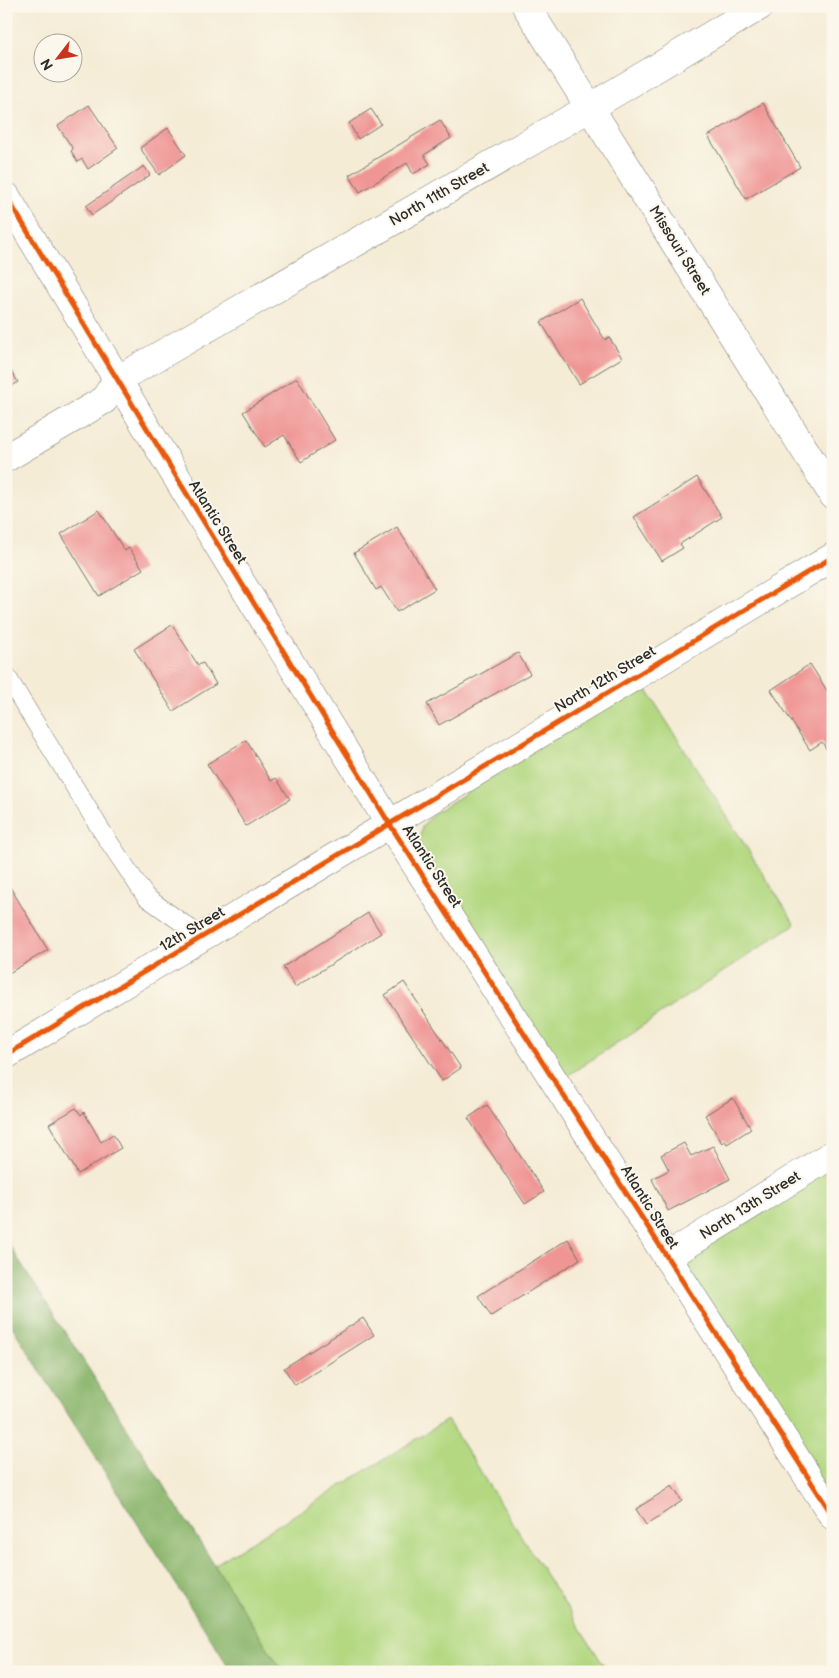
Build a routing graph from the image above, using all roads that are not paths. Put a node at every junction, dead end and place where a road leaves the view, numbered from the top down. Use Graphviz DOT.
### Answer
graph roads {
  1 [pos="526,6"];
  2 [pos="760,6"];
  3 [pos="591,107"];
  4 [pos="6,196"];
  5 [pos="117,380"];
  6 [pos="6,458"];
  7 [pos="833,495"];
  8 [pos="833,557"];
  9 [pos="6,675"];
  10 [pos="389,823"];
  11 [pos="202,937"];
  12 [pos="6,1055"];
  13 [pos="833,1154"];
  14 [pos="667,1257"];
  15 [pos="833,1516"];
  1 -- 3 [label="street, Missouri Street"];
  2 -- 3 [label="street, North 11th Street"];
  3 -- 5 [label="street, North 11th Street"];
  3 -- 7 [label="street, Missouri Street"];
  4 -- 5 [label="street, Atlantic Street"];
  5 -- 6 [label="street"];
  5 -- 10 [label="street, Atlantic Street"];
  8 -- 10 [label="street, North 12th Street"];
  9 -- 11 [label="lane"];
  10 -- 11 [label="street, 12th Street"];
  10 -- 14 [label="street, Atlantic Street"];
  11 -- 12 [label="street, 12th Street"];
  13 -- 14 [label="street, North 13th Street"];
  14 -- 15 [label="street, Atlantic Street"];
}
